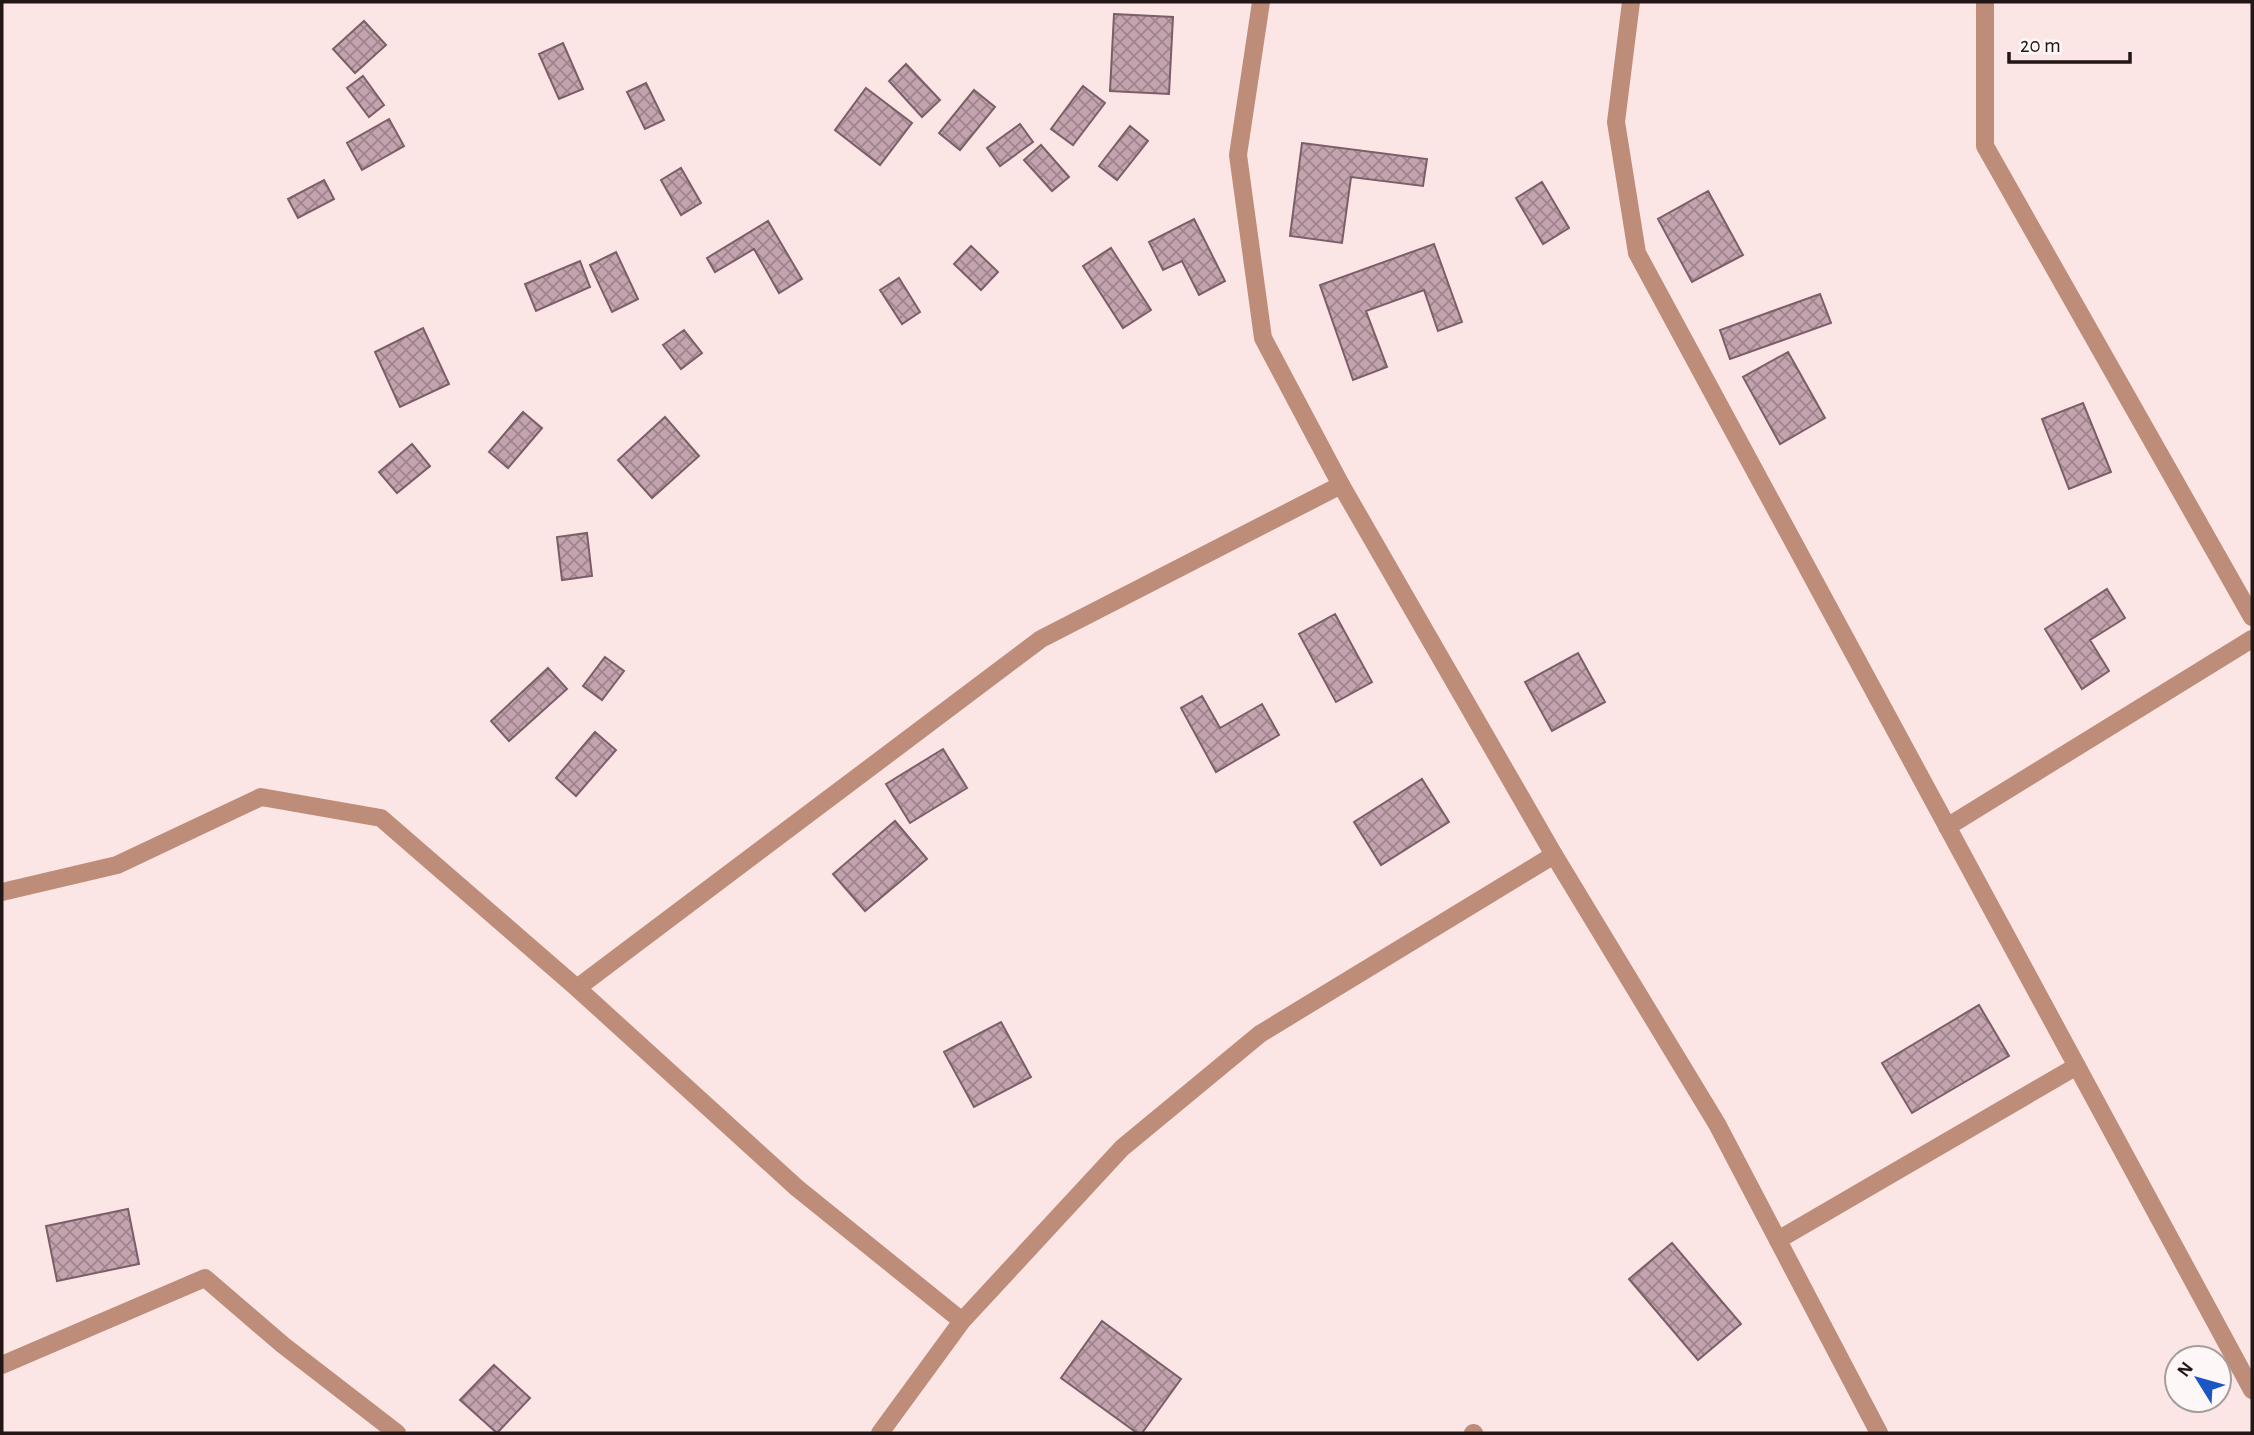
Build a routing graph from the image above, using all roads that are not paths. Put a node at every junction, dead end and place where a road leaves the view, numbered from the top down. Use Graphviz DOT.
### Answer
graph roads {
  1 [pos="1261,2"];
  2 [pos="1631,2"];
  3 [pos="1985,2"];
  4 [pos="1341,485"];
  5 [pos="2252,617"];
  6 [pos="2252,639"];
  7 [pos="1947,827"];
  8 [pos="1554,855"];
  9 [pos="2,892"];
  10 [pos="577,988"];
  11 [pos="2077,1066"];
  12 [pos="1778,1240"];
  13 [pos="962,1321"];
  14 [pos="2,1364"];
  15 [pos="2252,1390"];
  16 [pos="397,1433"];
  17 [pos="880,1433"];
  18 [pos="1879,1433"];
  1 -- 4 [label="street"];
  2 -- 7 [label="street"];
  3 -- 5 [label="street"];
  4 -- 8 [label="street"];
  4 -- 10 [label="street"];
  6 -- 7 [label="street"];
  7 -- 11 [label="street"];
  8 -- 12 [label="street"];
  8 -- 13 [label="street"];
  9 -- 10 [label="street"];
  10 -- 13 [label="street"];
  11 -- 12 [label="street"];
  11 -- 15 [label="street"];
  12 -- 18 [label="street"];
  13 -- 17 [label="street"];
  14 -- 16 [label="street"];
}
